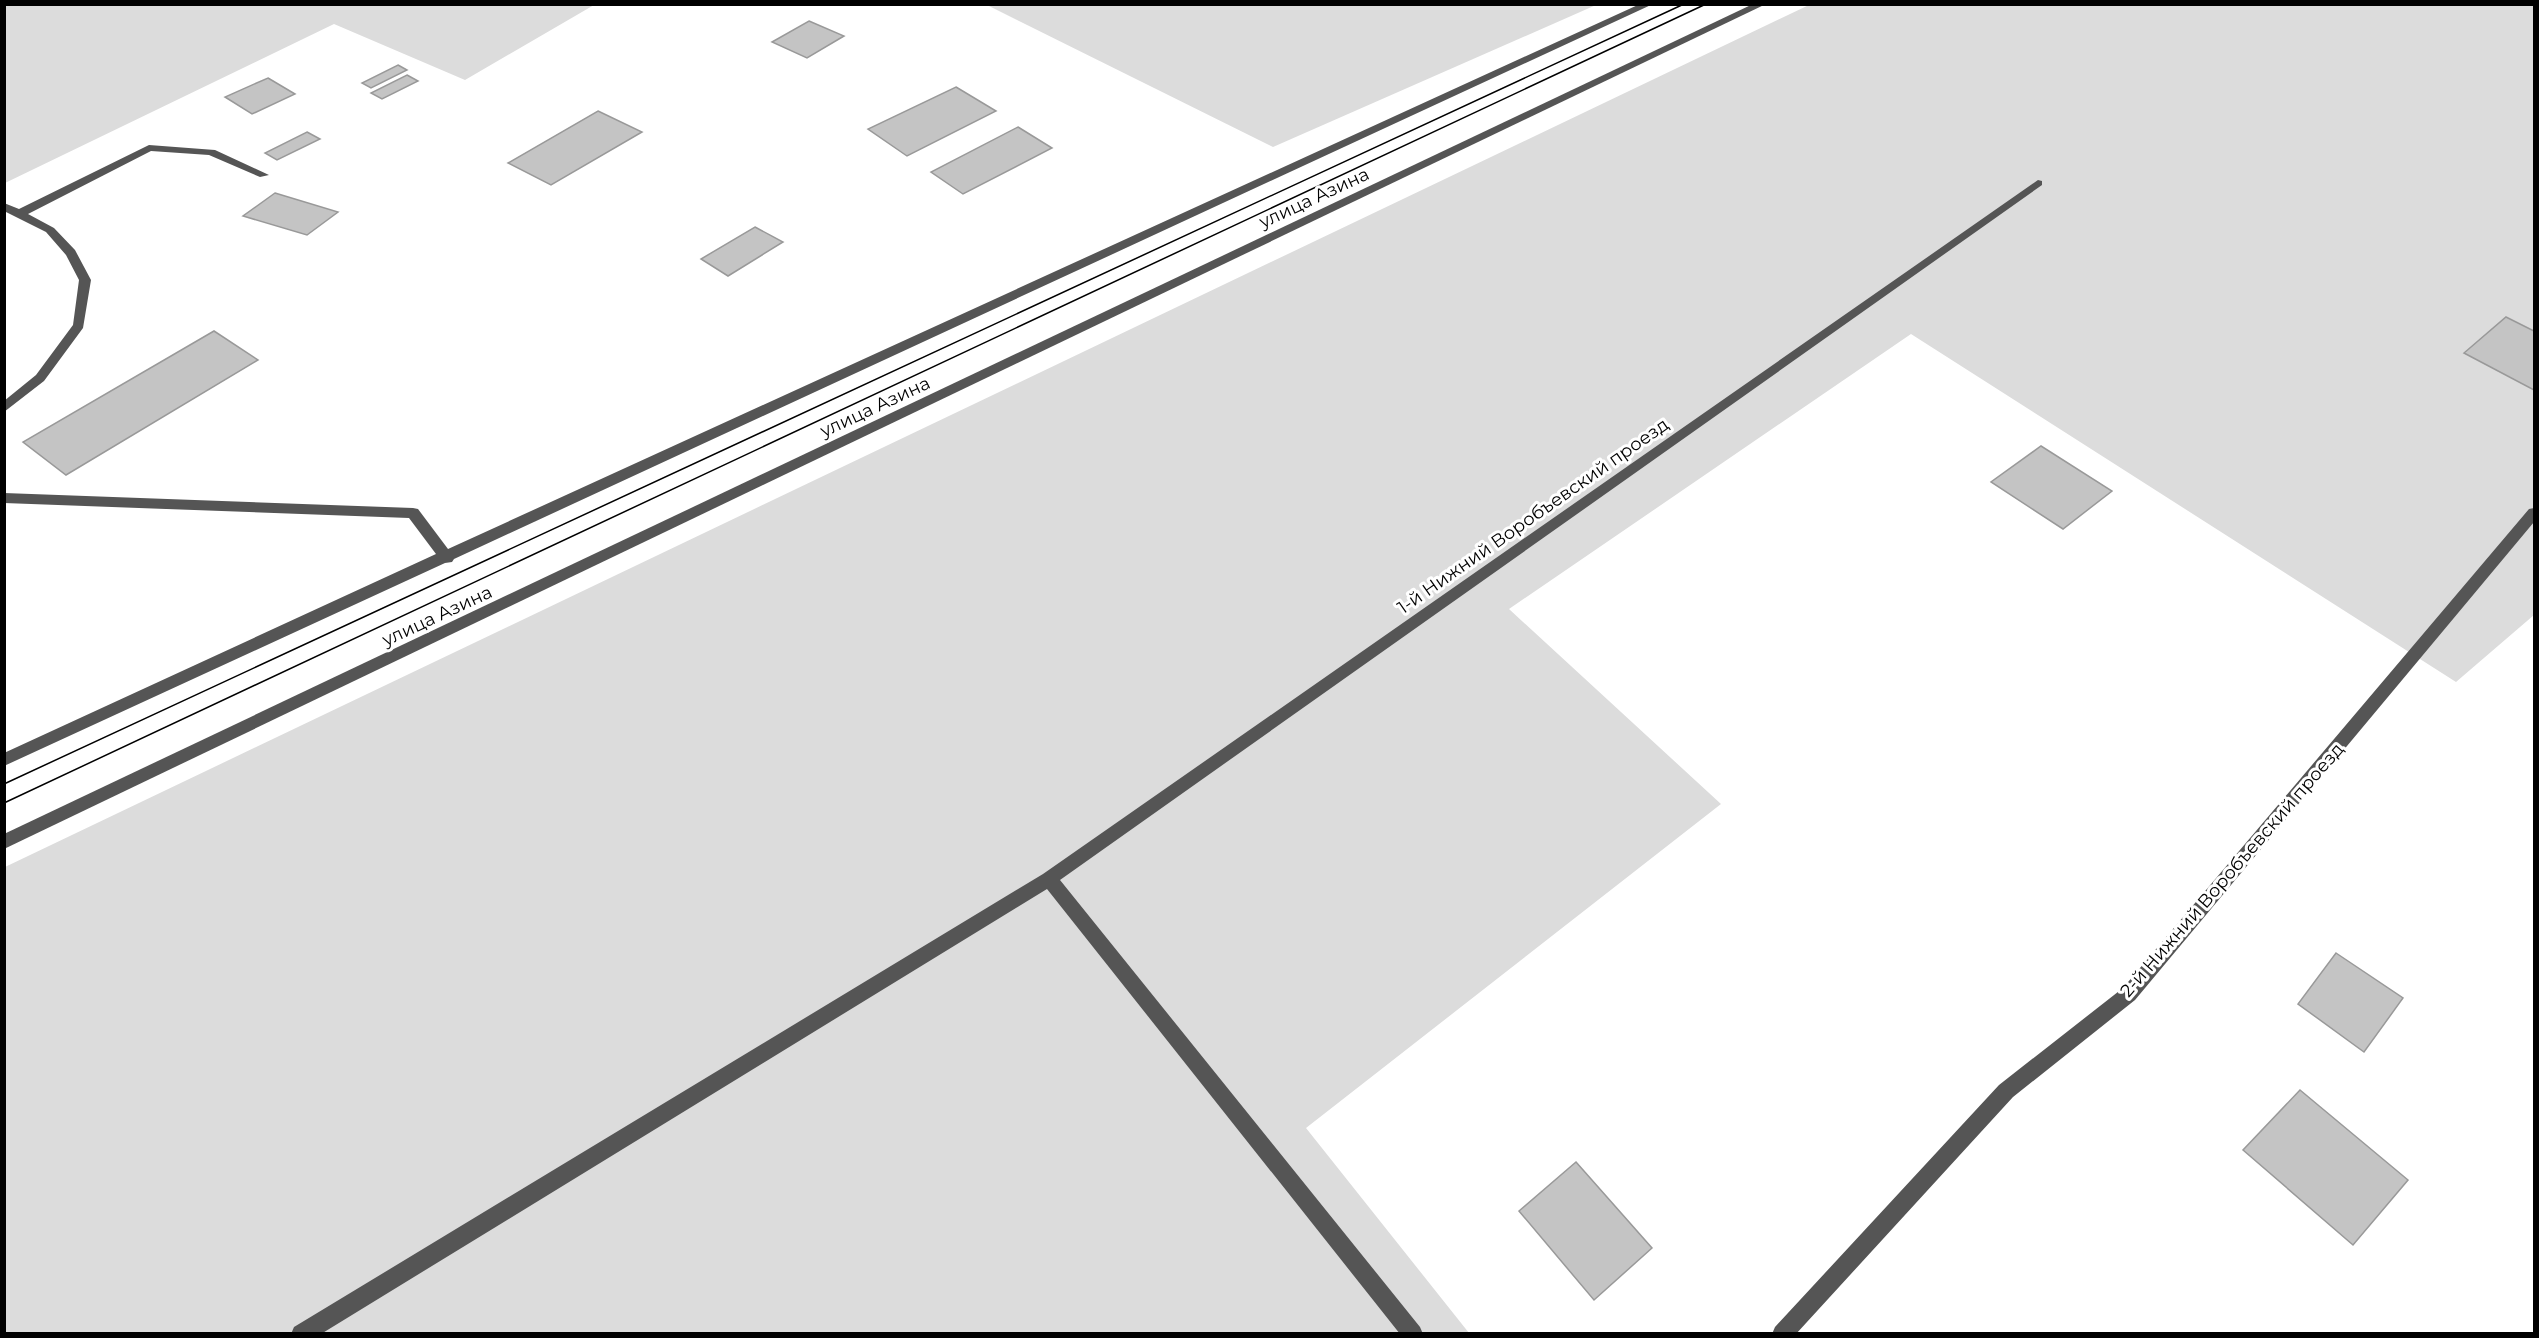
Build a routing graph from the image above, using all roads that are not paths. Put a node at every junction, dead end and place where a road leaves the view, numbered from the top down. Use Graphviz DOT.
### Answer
graph roads {
  1 [pos="1649,4"];
  2 [pos="1761,4"];
  3 [pos="264,174"];
  4 [pos="2038,183"];
  5 [pos="4,206"];
  6 [pos="19,214"];
  7 [pos="4,408"];
  8 [pos="4,498"];
  9 [pos="2535,513"];
  10 [pos="447,558"];
  11 [pos="4,760"];
  12 [pos="4,842"];
  13 [pos="1049,879"];
  14 [pos="301,1334"];
  15 [pos="1413,1334"];
  16 [pos="1782,1334"];
  1 -- 10 [label="street, улица Азина"];
  2 -- 12 [label="street, улица Азина"];
  3 -- 6 [label="street"];
  4 -- 13 [label="street, 1-й Нижний Воробъевский проезд"];
  5 -- 6 [label="street"];
  6 -- 7 [label="street"];
  8 -- 10 [label="street"];
  9 -- 16 [label="street, 2-й Нижний Воробъевский проезд"];
  10 -- 11 [label="street, улица Азина"];
  13 -- 14 [label="street, 1-й Нижний Воробъевский проезд"];
  13 -- 15 [label="street"];
}
